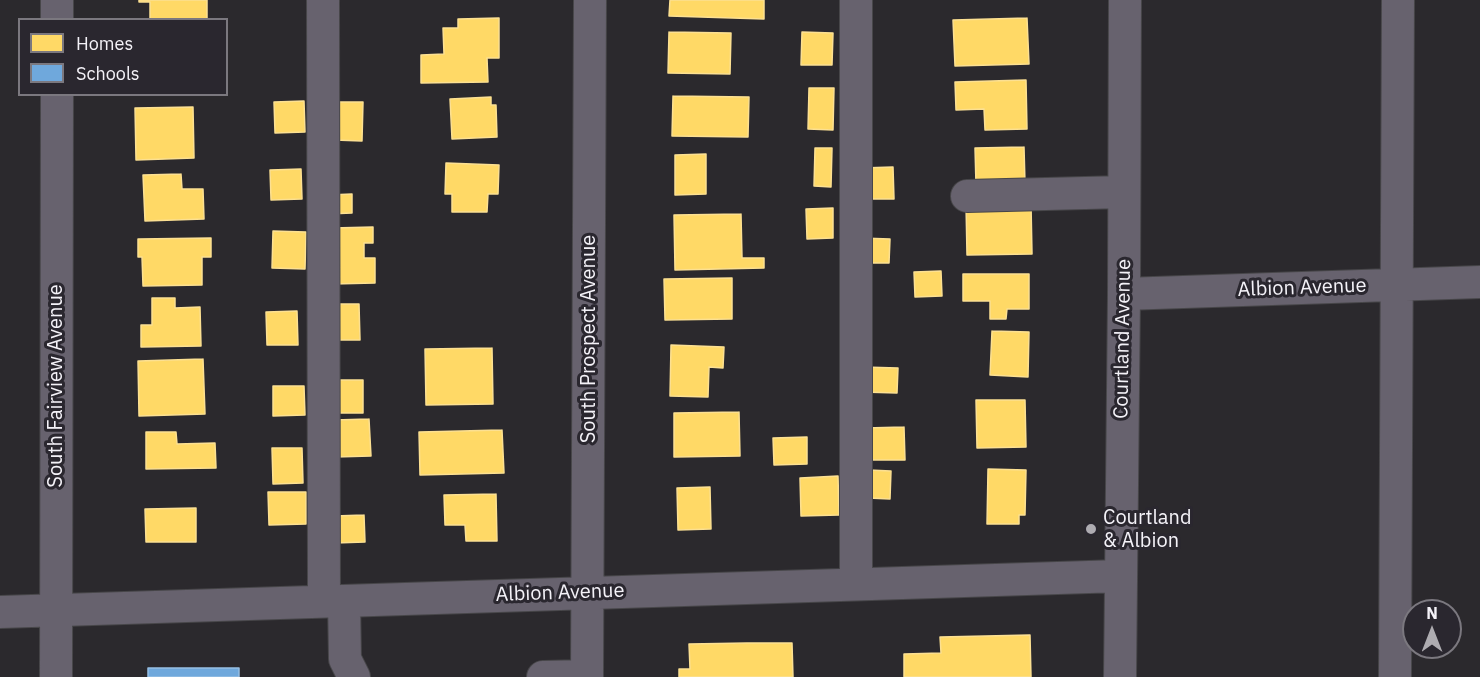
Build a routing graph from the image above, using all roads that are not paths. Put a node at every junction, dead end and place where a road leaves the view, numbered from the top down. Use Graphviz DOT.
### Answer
graph roads {
  1 [pos="57,0"];
  2 [pos="323,0"];
  3 [pos="590,0"];
  4 [pos="856,0"];
  5 [pos="1125,0"];
  6 [pos="1398,0"];
  7 [pos="57,18"];
  8 [pos="57,96"];
  9 [pos="1124,192"];
  10 [pos="967,196"];
  11 [pos="1480,282"];
  12 [pos="1397,285"];
  13 [pos="1124,294"];
  14 [pos="1120,576"];
  15 [pos="856,584"];
  16 [pos="588,592"];
  17 [pos="334,601"];
  18 [pos="56,611"];
  19 [pos="0,612"];
  20 [pos="56,677"];
  21 [pos="354,677"];
  22 [pos="543,677"];
  23 [pos="587,677"];
  24 [pos="1120,677"];
  25 [pos="1395,677"];
  1 -- 7 [label="street"];
  2 -- 17 [label="street"];
  3 -- 16 [label="street, South Prospect Avenue"];
  4 -- 15 [label="street"];
  5 -- 9 [label="street, Courtland Avenue"];
  6 -- 12 [label="street"];
  8 -- 18 [label="street, South Fairview Avenue"];
  9 -- 10 [label="street"];
  9 -- 13 [label="street, Courtland Avenue"];
  11 -- 12 [label="street, Albion Avenue"];
  12 -- 13 [label="street, Albion Avenue"];
  12 -- 25 [label="street"];
  13 -- 14 [label="street, Courtland Avenue"];
  14 -- 15 [label="street, Albion Avenue"];
  14 -- 24 [label="street, Courtland Avenue"];
  15 -- 16 [label="street, Albion Avenue"];
  16 -- 17 [label="street, Albion Avenue"];
  16 -- 23 [label="street, South Prospect Avenue"];
  17 -- 18 [label="street, Albion Avenue"];
  17 -- 21 [label="street"];
  18 -- 19 [label="street, Albion Avenue"];
  18 -- 20 [label="street, South Fairview Avenue"];
  22 -- 23 [label="street"];
}
